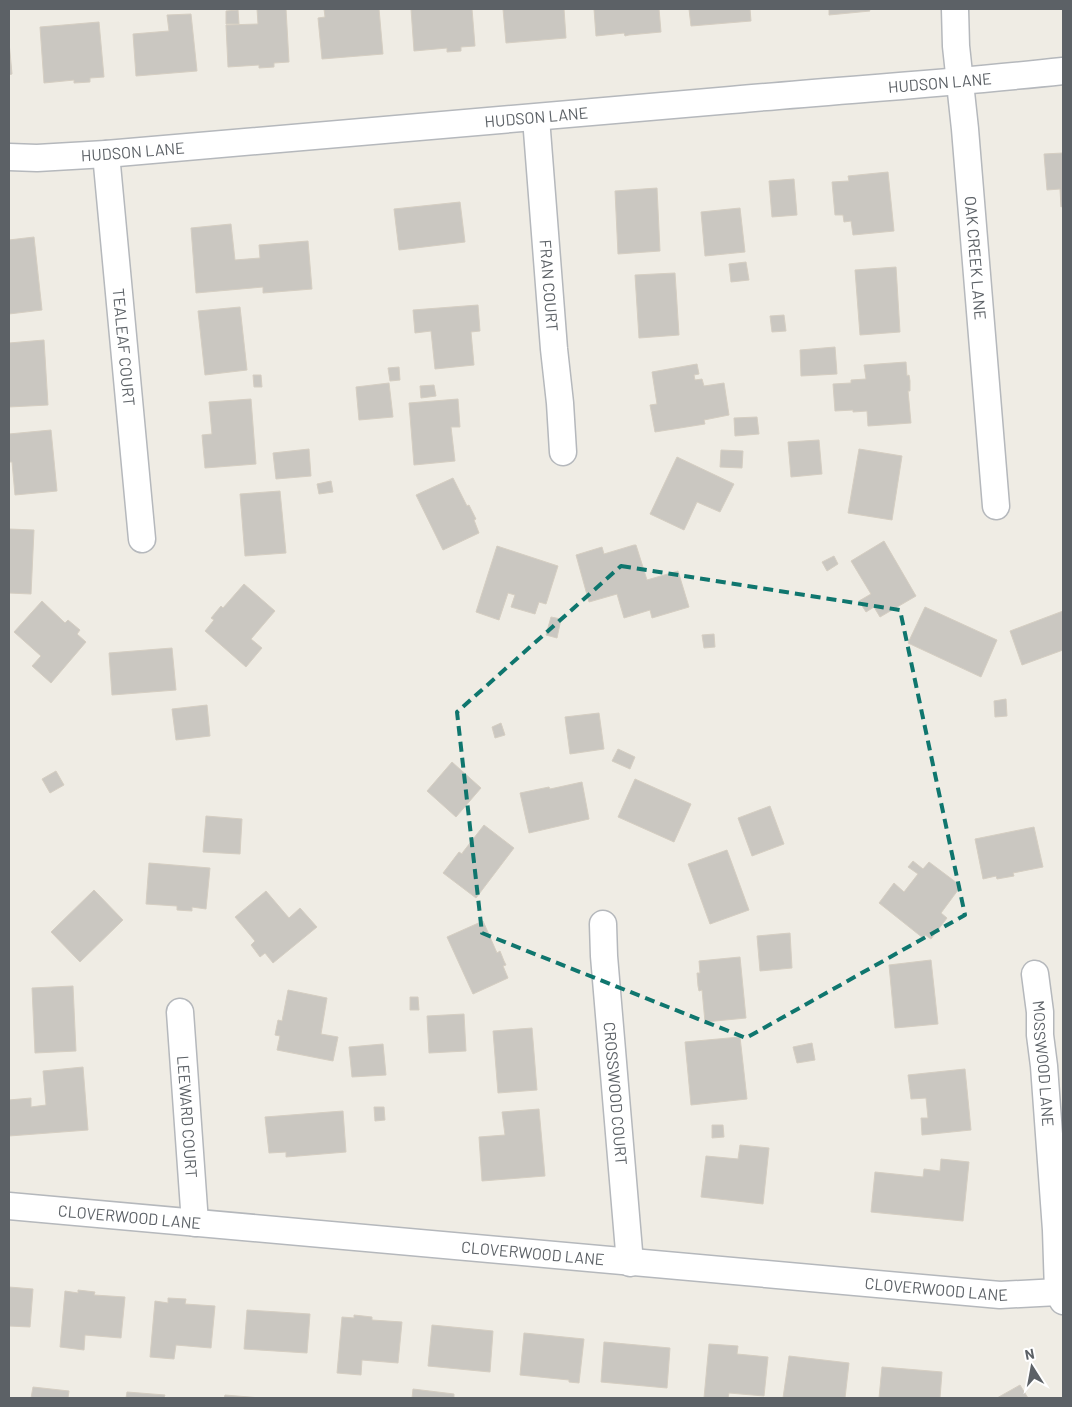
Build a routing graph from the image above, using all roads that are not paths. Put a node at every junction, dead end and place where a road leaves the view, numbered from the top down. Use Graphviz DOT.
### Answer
graph roads {
  1 [pos="954,9"];
  2 [pos="1063,71"];
  3 [pos="960,82"];
  4 [pos="536,118"];
  5 [pos="106,154"];
  6 [pos="9,157"];
  7 [pos="563,452"];
  8 [pos="996,506"];
  9 [pos="142,539"];
  10 [pos="603,924"];
  11 [pos="1035,974"];
  12 [pos="180,1012"];
  13 [pos="9,1206"];
  14 [pos="195,1223"];
  15 [pos="630,1262"];
  16 [pos="1060,1296"];
  1 -- 3 [label="street, OAK CREEK LANE"];
  2 -- 3 [label="street, HUDSON LANE"];
  3 -- 4 [label="street, HUDSON LANE"];
  3 -- 8 [label="street, OAK CREEK LANE"];
  4 -- 5 [label="street, HUDSON LANE"];
  4 -- 7 [label="street, FRAN COURT"];
  5 -- 6 [label="street, HUDSON LANE"];
  5 -- 9 [label="street, TEALEAF COURT"];
  10 -- 15 [label="street, CROSSWOOD COURT"];
  11 -- 16 [label="street, MOSSWOOD LANE"];
  12 -- 14 [label="street, LEEWARD COURT"];
  13 -- 14 [label="street, CLOVERWOOD LANE"];
  14 -- 15 [label="street, CLOVERWOOD LANE"];
  15 -- 16 [label="street, CLOVERWOOD LANE"];
}
